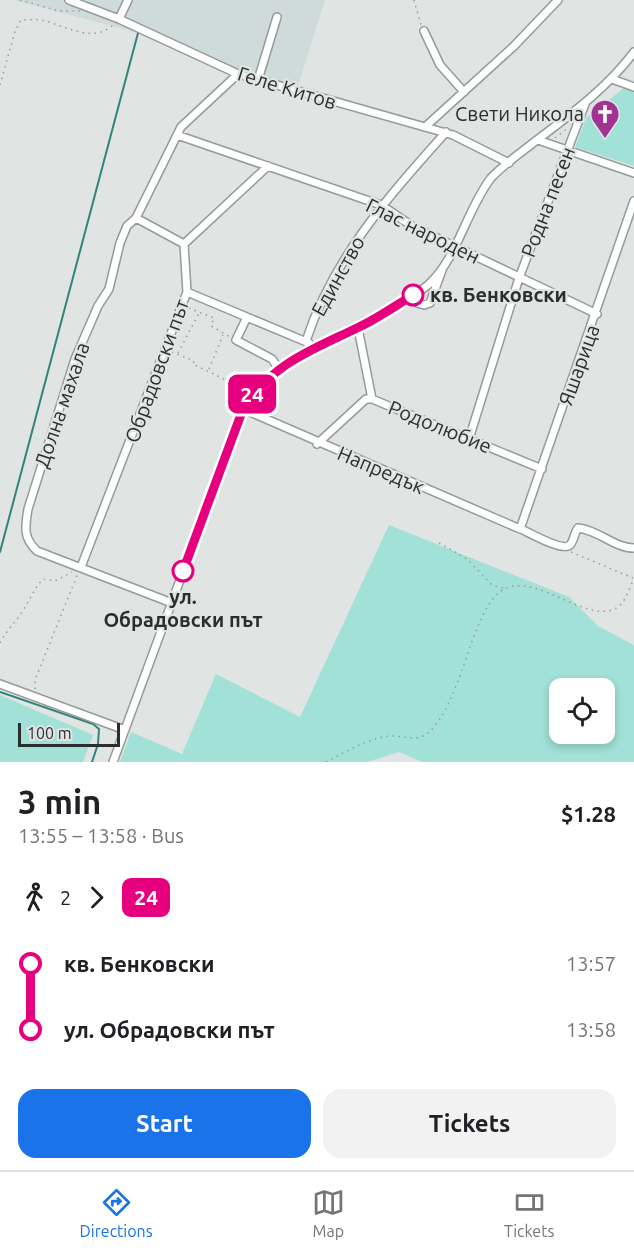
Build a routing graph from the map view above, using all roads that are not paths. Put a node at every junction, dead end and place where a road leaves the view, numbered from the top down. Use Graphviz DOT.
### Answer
graph roads {
  1 [pos="69,0"];
  2 [pos="128,0"];
  3 [pos="558,0"];
  4 [pos="278,17"];
  5 [pos="119,19"];
  6 [pos="424,31"];
  7 [pos="634,52"];
  8 [pos="238,74"];
  9 [pos="612,79"];
  10 [pos="258,80"];
  11 [pos="634,87"];
  12 [pos="464,92"];
  13 [pos="585,104"];
  14 [pos="425,127"];
  15 [pos="446,132"];
  16 [pos="177,135"];
  17 [pos="538,140"];
  18 [pos="568,150"];
  19 [pos="509,163"];
  20 [pos="268,166"];
  21 [pos="634,173"];
  22 [pos="634,201"];
  23 [pos="381,205"];
  24 [pos="135,218"];
  25 [pos="184,244"];
  26 [pos="453,246"];
  27 [pos="444,265"];
  28 [pos="519,278"];
  29 [pos="187,292"];
  30 [pos="413,295"];
  31 [pos="597,315"];
  32 [pos="247,317"];
  33 [pos="358,327"];
  34 [pos="306,341"];
  35 [pos="315,346"];
  36 [pos="279,369"];
  37 [pos="372,399"];
  38 [pos="243,409"];
  39 [pos="469,439"];
  40 [pos="317,444"];
  41 [pos="542,468"];
  42 [pos="520,528"];
  43 [pos="634,548"];
  44 [pos="81,567"];
  45 [pos="172,603"];
  46 [pos="0,684"];
  47 [pos="125,730"];
  48 [pos="113,762"];
  1 -- 5 [label="street, Геле Китов"];
  2 -- 5 [label="street"];
  3 -- 12 [label="street"];
  4 -- 10 [label="street"];
  5 -- 8 [label="street, Геле Китов"];
  6 -- 12 [label="street"];
  7 -- 9 [label="street"];
  8 -- 10 [label="street, Геле Китов"];
  8 -- 16 [label="street, Долна махала"];
  9 -- 11 [label="street"];
  9 -- 13 [label="street"];
  10 -- 14 [label="street, Геле Китов"];
  12 -- 14 [label="street"];
  13 -- 17 [label="street"];
  13 -- 18 [label="street, Родна песен"];
  14 -- 15 [label="street, Геле Китов"];
  15 -- 19 [label="street, Геле Китов"];
  15 -- 23 [label="street, Единство"];
  16 -- 20 [label="street, Глас народен"];
  16 -- 24 [label="street, Долна махала"];
  17 -- 18 [label="street"];
  17 -- 19 [label="street"];
  18 -- 21 [label="street"];
  18 -- 28 [label="street, Родна песен"];
  19 -- 26 [label="street"];
  20 -- 23 [label="street, Глас народен"];
  20 -- 25 [label="street"];
  22 -- 31 [label="street, Яшарица"];
  23 -- 26 [label="street, Глас народен"];
  23 -- 34 [label="street, Единство"];
  24 -- 25 [label="street"];
  24 -- 44 [label="street, Долна махала"];
  25 -- 29 [label="street, Обрадовски път"];
  26 -- 27 [label="street"];
  26 -- 28 [label="street, Глас народен"];
  27 -- 30 [label="street"];
  27 -- 30 [label="street"];
  28 -- 31 [label="street, Глас народен"];
  28 -- 39 [label="street, Родна песен"];
  29 -- 32 [label="street"];
  29 -- 44 [label="street, Обрадовски път"];
  30 -- 33 [label="street"];
  31 -- 41 [label="street, Яшарица"];
  32 -- 34 [label="street"];
  32 -- 36 [label="street"];
  33 -- 35 [label="street"];
  33 -- 37 [label="street, Родолюбие"];
  34 -- 35 [label="street"];
  35 -- 36 [label="street"];
  36 -- 38 [label="street"];
  37 -- 39 [label="street, Родолюбие"];
  37 -- 40 [label="street"];
  38 -- 40 [label="street, Напредък"];
  38 -- 45 [label="street"];
  39 -- 41 [label="street, Родолюбие"];
  40 -- 42 [label="street, Напредък"];
  41 -- 42 [label="street, Яшарица"];
  42 -- 43 [label="street, Напредък"];
  44 -- 45 [label="street"];
  45 -- 47 [label="street"];
  46 -- 47 [label="street"];
  47 -- 48 [label="street"];
}
